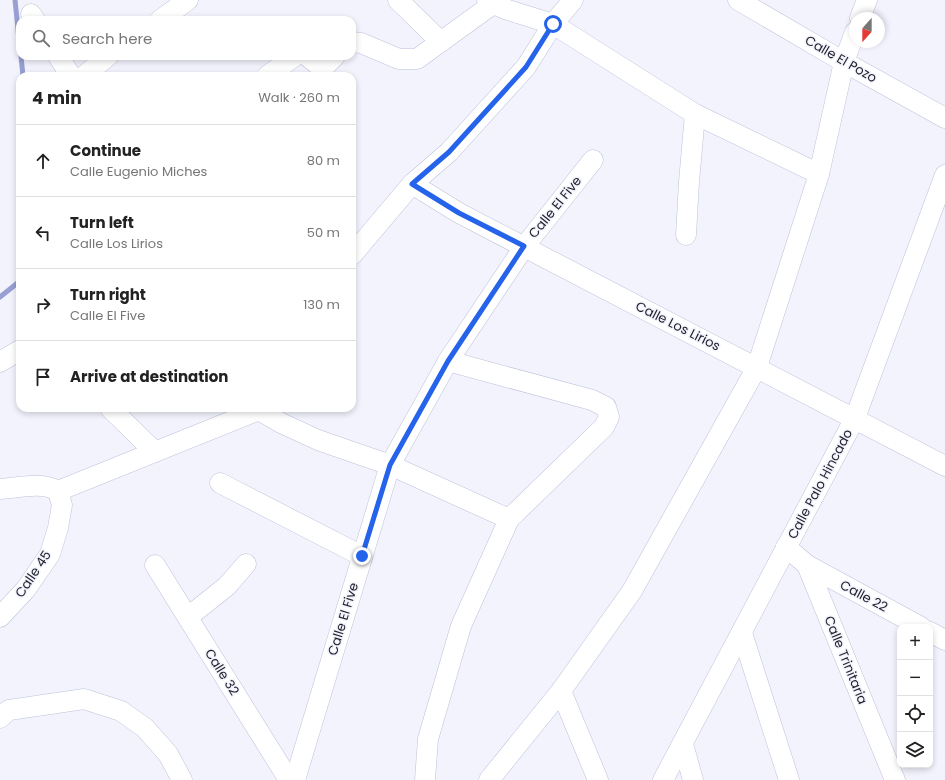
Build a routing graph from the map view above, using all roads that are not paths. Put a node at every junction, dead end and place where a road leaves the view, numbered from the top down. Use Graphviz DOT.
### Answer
graph roads {
  1 [pos="188,0"];
  2 [pos="398,0"];
  3 [pos="573,0"];
  4 [pos="738,0"];
  5 [pos="867,0"];
  6 [pos="490,2"];
  7 [pos="862,12"];
  8 [pos="166,16"];
  9 [pos="553,24"];
  10 [pos="356,42"];
  11 [pos="441,42"];
  12 [pos="849,48"];
  13 [pos="61,60"];
  14 [pos="103,60"];
  15 [pos="289,60"];
  16 [pos="312,60"];
  17 [pos="332,60"];
  18 [pos="844,62"];
  19 [pos="68,72"];
  20 [pos="89,72"];
  21 [pos="273,72"];
  22 [pos="695,114"];
  23 [pos="945,118"];
  24 [pos="593,160"];
  25 [pos="820,174"];
  26 [pos="945,174"];
  27 [pos="412,184"];
  28 [pos="686,235"];
  29 [pos="524,246"];
  30 [pos="356,250"];
  31 [pos="16,352"];
  32 [pos="448,361"];
  33 [pos="0,362"];
  34 [pos="757,367"];
  35 [pos="114,412"];
  36 [pos="251,412"];
  37 [pos="263,412"];
  38 [pos="855,418"];
  39 [pos="155,452"];
  40 [pos="390,465"];
  41 [pos="945,466"];
  42 [pos="220,483"];
  43 [pos="0,489"];
  44 [pos="58,491"];
  45 [pos="509,519"];
  46 [pos="786,547"];
  47 [pos="362,556"];
  48 [pos="246,564"];
  49 [pos="155,565"];
  50 [pos="807,565"];
  51 [pos="0,617"];
  52 [pos="188,617"];
  53 [pos="915,624"];
  54 [pos="742,633"];
  55 [pos="933,634"];
  56 [pos="945,640"];
  57 [pos="561,691"];
  58 [pos="3,709"];
  59 [pos="683,744"];
  60 [pos="182,780"];
  61 [pos="289,780"];
  62 [pos="295,780"];
  63 [pos="425,780"];
  64 [pos="489,780"];
  65 [pos="598,780"];
  66 [pos="663,780"];
  67 [pos="693,780"];
  68 [pos="790,780"];
  69 [pos="895,780"];
  1 -- 8 [label="street"];
  2 -- 11 [label="street"];
  3 -- 9 [label="street"];
  4 -- 18 [label="street, Calle El Pozo"];
  5 -- 7 [label="street"];
  6 -- 9 [label="street"];
  6 -- 11 [label="street"];
  9 -- 22 [label="street"];
  9 -- 27 [label="street"];
  10 -- 11 [label="street"];
  12 -- 18 [label="street"];
  13 -- 19 [label="street"];
  14 -- 20 [label="street"];
  15 -- 21 [label="street"];
  16 -- 17 [label="street"];
  18 -- 23 [label="street, Calle El Pozo"];
  18 -- 25 [label="street"];
  22 -- 25 [label="street"];
  22 -- 28 [label="street"];
  24 -- 29 [label="street, Calle El Five"];
  25 -- 34 [label="street"];
  26 -- 38 [label="street, Calle Palo Hincado"];
  27 -- 29 [label="street, Calle Los Lirios"];
  27 -- 30 [label="street"];
  29 -- 32 [label="street, Calle El Five"];
  29 -- 34 [label="street, Calle Los Lirios"];
  31 -- 33 [label="street"];
  32 -- 40 [label="street, Calle El Five"];
  32 -- 45 [label="street"];
  34 -- 38 [label="street, Calle Los Lirios"];
  34 -- 57 [label="street"];
  35 -- 39 [label="street"];
  36 -- 39 [label="street"];
  37 -- 40 [label="street"];
  38 -- 41 [label="street, Calle Los Lirios"];
  38 -- 46 [label="street, Calle Palo Hincado"];
  39 -- 44 [label="street"];
  40 -- 45 [label="street"];
  40 -- 47 [label="street, Calle El Five"];
  42 -- 47 [label="street"];
  43 -- 44 [label="street"];
  44 -- 51 [label="street, Calle 45"];
  45 -- 63 [label="street"];
  46 -- 50 [label="street, Calle Trinitaria"];
  46 -- 54 [label="street, Calle Palo Hincado"];
  47 -- 62 [label="street, Calle El Five"];
  48 -- 52 [label="street"];
  49 -- 52 [label="street, Calle 32"];
  50 -- 53 [label="street, Calle 22"];
  50 -- 69 [label="street, Calle Trinitaria"];
  52 -- 61 [label="street, Calle 32"];
  54 -- 59 [label="street, Calle Palo Hincado"];
  54 -- 68 [label="street"];
  55 -- 56 [label="street"];
  57 -- 64 [label="street"];
  57 -- 65 [label="street"];
  58 -- 60 [label="street"];
  59 -- 66 [label="street, Calle Palo Hincado"];
  59 -- 67 [label="street"];
}
